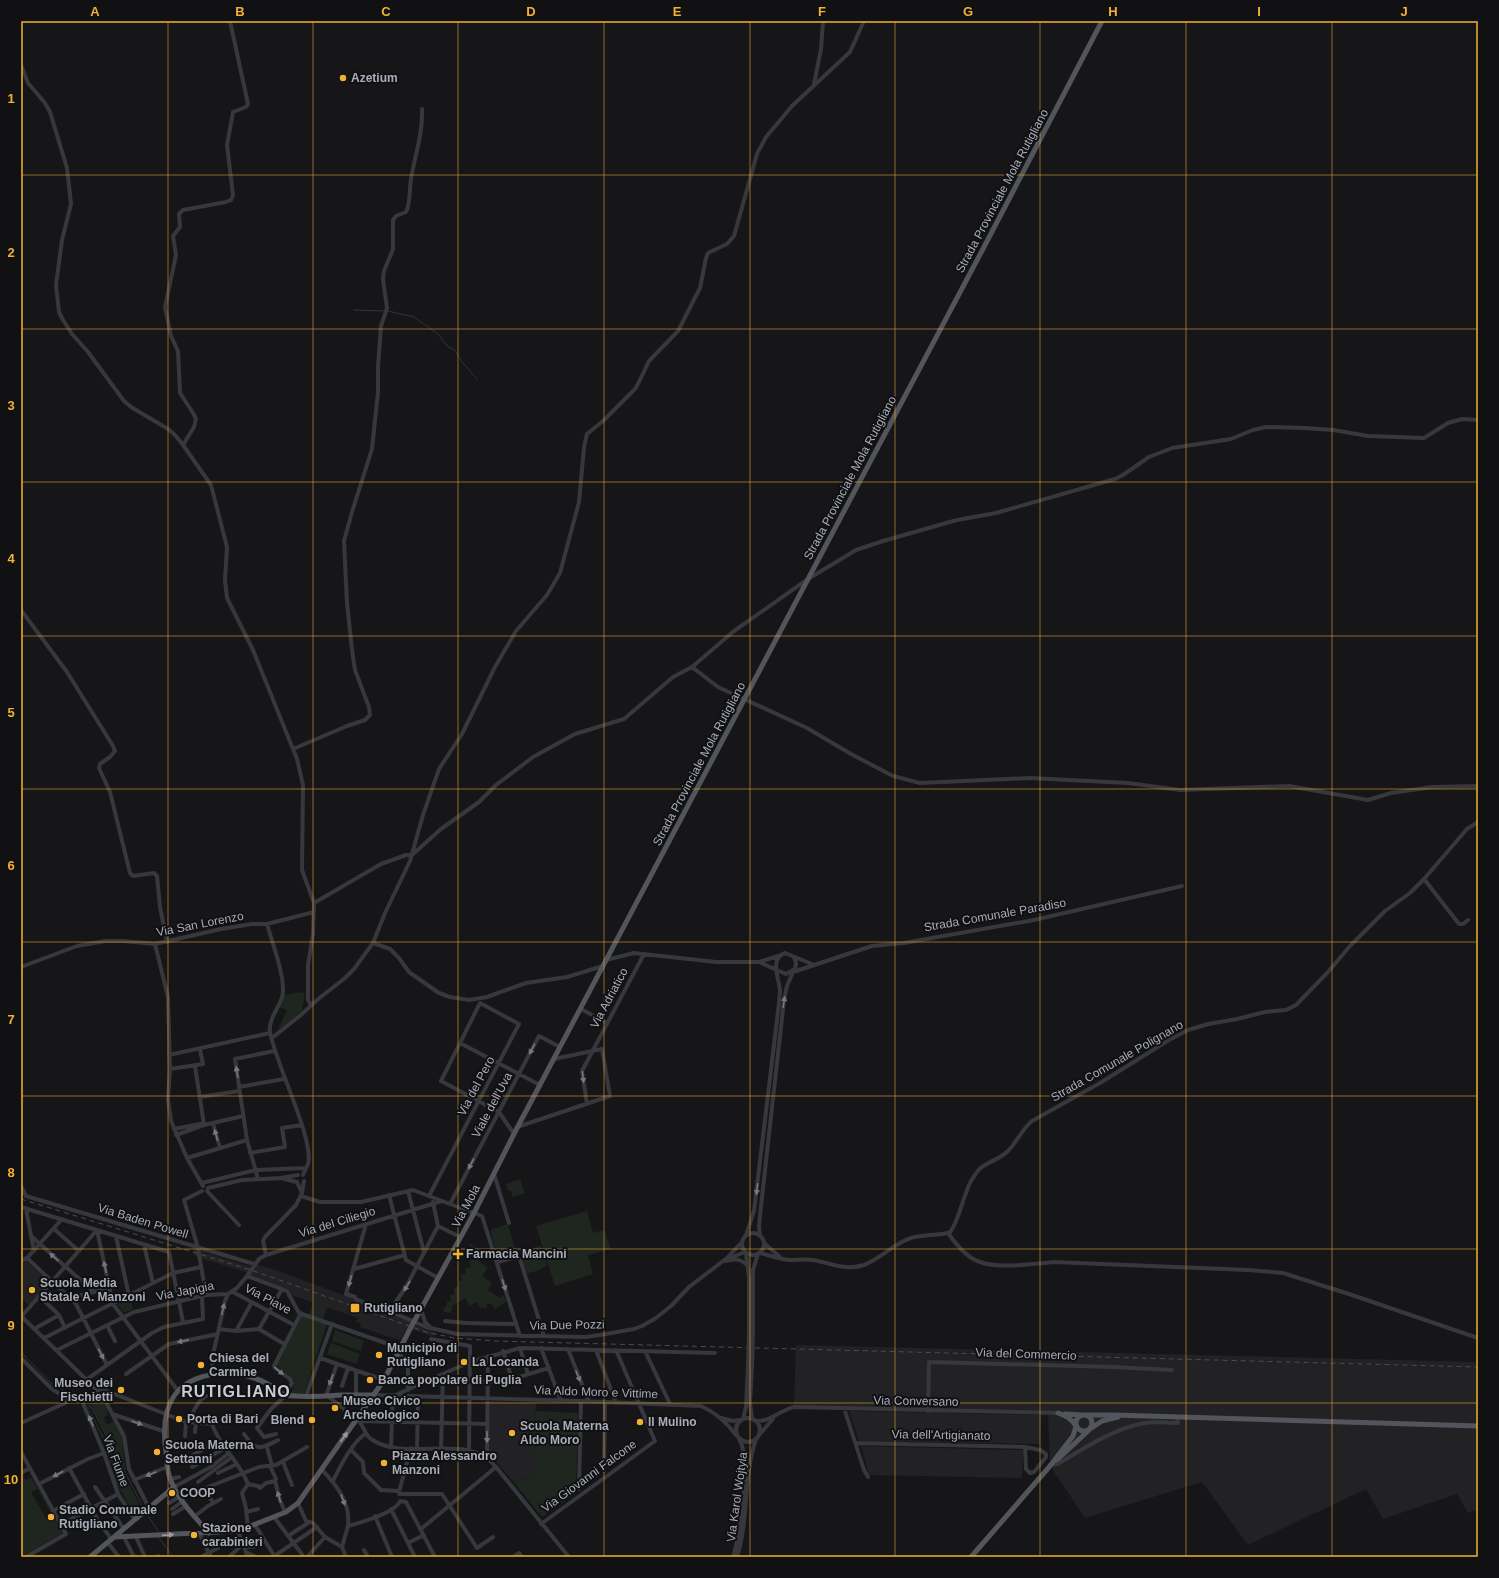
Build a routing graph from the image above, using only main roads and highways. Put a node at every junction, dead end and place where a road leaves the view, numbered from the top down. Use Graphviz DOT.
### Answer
graph roads {
  1 [pos="1102,21"];
  2 [pos="615,944"];
  3 [pos="374,1395"];
  4 [pos="1085,1415"];
  5 [pos="1126,1416"];
  6 [pos="1076,1426"];
  7 [pos="1478,1426"];
  8 [pos="1089,1430"];
  9 [pos="1050,1466"];
  10 [pos="174,1487"];
  11 [pos="209,1533"];
  12 [pos="112,1540"];
  13 [pos="90,1557"];
  14 [pos="971,1557"];
  1 -- 2 [label="main road, Strada Provinciale Mola Rutigliano"];
  2 -- 3 [label="main road, Via Mola"];
  3 -- 10 [label="main road"];
  11 -- 3 [label="main road, Via Mola, one-way"];
  4 -- 5 [label="main road"];
  4 -- 6 [label="main road"];
  4 -- 6 [label="main road"];
  4 -- 8 [label="main road"];
  5 -- 7 [label="main road"];
  5 -- 8 [label="main road"];
  6 -- 8 [label="main road"];
  6 -- 9 [label="main road"];
  8 -- 9 [label="main road"];
  9 -- 14 [label="main road"];
  10 -- 11 [label="main road"];
  10 -- 12 [label="main road"];
  12 -- 11 [label="main road, Via Mola, one-way"];
  12 -- 13 [label="main road"];
}
